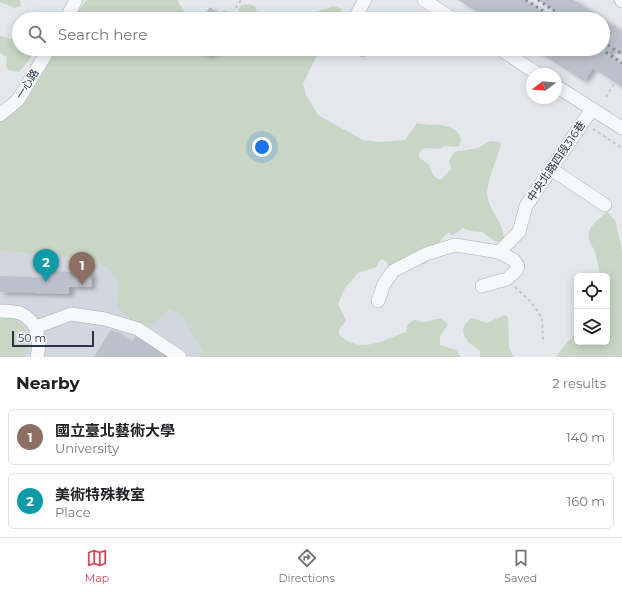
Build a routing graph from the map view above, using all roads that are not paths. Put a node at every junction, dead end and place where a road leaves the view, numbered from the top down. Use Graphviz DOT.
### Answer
graph roads {
  1 [pos="76,0"];
  2 [pos="365,0"];
  3 [pos="424,0"];
  4 [pos="70,12"];
  5 [pos="358,12"];
  6 [pos="442,12"];
  7 [pos="44,56"];
  8 [pos="511,56"];
  9 [pos="529,68"];
  10 [pos="562,90"];
  11 [pos="592,109"];
  12 [pos="0,115"];
  13 [pos="622,128"];
  14 [pos="551,169"];
  15 [pos="605,205"];
  16 [pos="499,252"];
  17 [pos="482,286"];
  18 [pos="378,301"];
  19 [pos="0,311"];
  20 [pos="36,327"];
  21 [pos="37,357"];
  22 [pos="180,357"];
  1 -- 4 [label="street"];
  2 -- 5 [label="street"];
  3 -- 6 [label="street"];
  7 -- 12 [label="street, 一心路"];
  8 -- 9 [label="street"];
  10 -- 11 [label="street"];
  11 -- 13 [label="street"];
  11 -- 14 [label="street, 中央北路四段316巷"];
  14 -- 15 [label="street"];
  14 -- 16 [label="street, 中央北路四段316巷"];
  16 -- 17 [label="street"];
  16 -- 18 [label="street"];
  19 -- 20 [label="street"];
  20 -- 21 [label="street"];
  20 -- 22 [label="street"];
}
